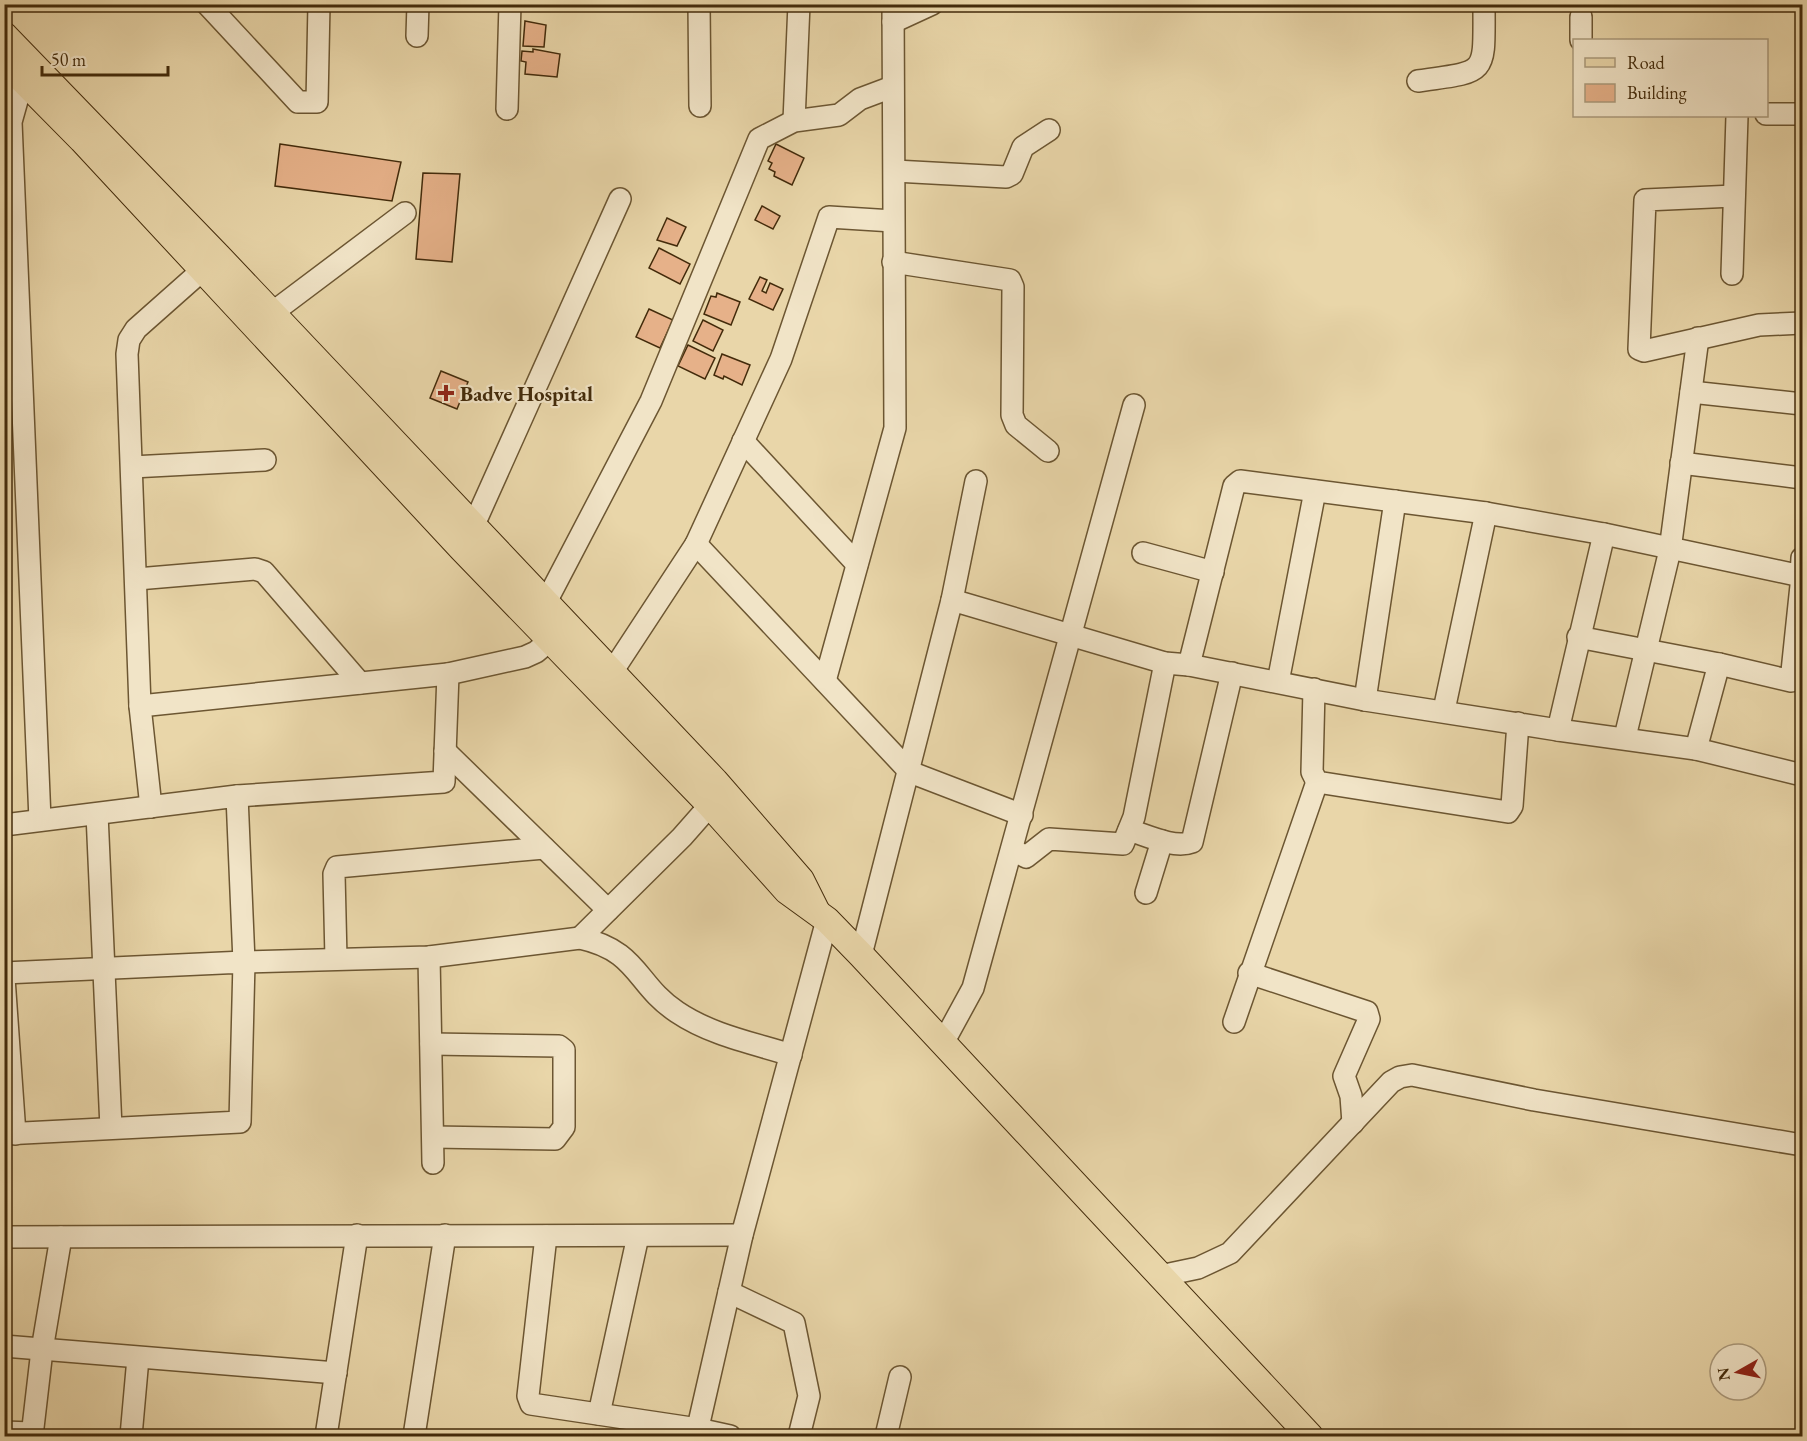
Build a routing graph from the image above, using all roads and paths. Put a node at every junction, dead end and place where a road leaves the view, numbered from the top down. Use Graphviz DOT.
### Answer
graph roads {
  1 [pos="207,4"];
  2 [pos="319,4"];
  3 [pos="418,4"];
  4 [pos="510,4"];
  5 [pos="699,4"];
  6 [pos="799,4"];
  7 [pos="932,4"];
  8 [pos="1484,4"];
  9 [pos="893,13"];
  10 [pos="1581,17"];
  11 [pos="4,35"];
  12 [pos="417,36"];
  13 [pos="1581,39"];
  14 [pos="4,61"];
  15 [pos="34,77"];
  16 [pos="1418,81"];
  17 [pos="892,87"];
  18 [pos="700,106"];
  19 [pos="507,109"];
  20 [pos="1768,114"];
  21 [pos="1803,114"];
  22 [pos="1737,117"];
  23 [pos="794,121"];
  24 [pos="1049,130"];
  25 [pos="895,171"];
  26 [pos="1734,196"];
  27 [pos="620,199"];
  28 [pos="405,213"];
  29 [pos="893,221"];
  30 [pos="210,262"];
  31 [pos="893,262"];
  32 [pos="1732,274"];
  33 [pos="272,313"];
  34 [pos="1803,323"];
  35 [pos="1698,338"];
  36 [pos="1691,392"];
  37 [pos="1803,404"];
  38 [pos="1134,405"];
  39 [pos="743,441"];
  40 [pos="1048,451"];
  41 [pos="265,460"];
  42 [pos="1681,463"];
  43 [pos="132,467"];
  44 [pos="1803,478"];
  45 [pos="976,481"];
  46 [pos="1315,491"];
  47 [pos="1395,501"];
  48 [pos="1486,513"];
  49 [pos="474,524"];
  50 [pos="1604,534"];
  51 [pos="696,544"];
  52 [pos="462,549"];
  53 [pos="1670,550"];
  54 [pos="1143,553"];
  55 [pos="857,564"];
  56 [pos="1802,570"];
  57 [pos="1214,572"];
  58 [pos="137,579"];
  59 [pos="952,600"];
  60 [pos="546,602"];
  61 [pos="560,632"];
  62 [pos="1069,635"];
  63 [pos="1578,637"];
  64 [pos="1647,650"];
  65 [pos="1165,663"];
  66 [pos="1719,664"];
  67 [pos="1189,665"];
  68 [pos="612,672"];
  69 [pos="1232,673"];
  70 [pos="448,674"];
  71 [pos="825,681"];
  72 [pos="1278,682"];
  73 [pos="360,683"];
  74 [pos="1314,690"];
  75 [pos="1365,700"];
  76 [pos="140,706"];
  77 [pos="1444,710"];
  78 [pos="1518,723"];
  79 [pos="1558,730"];
  80 [pos="1625,737"];
  81 [pos="1696,749"];
  82 [pos="445,751"];
  83 [pos="910,772"];
  84 [pos="1803,775"];
  85 [pos="1317,782"];
  86 [pos="237,796"];
  87 [pos="716,797"];
  88 [pos="152,807"];
  89 [pos="97,814"];
  90 [pos="1022,815"];
  91 [pos="40,820"];
  92 [pos="4,825"];
  93 [pos="1129,830"];
  94 [pos="1162,841"];
  95 [pos="544,848"];
  96 [pos="1012,849"];
  97 [pos="1146,893"];
  98 [pos="608,910"];
  99 [pos="822,916"];
  100 [pos="580,938"];
  101 [pos="861,955"];
  102 [pos="429,957"];
  103 [pos="336,959"];
  104 [pos="244,962"];
  105 [pos="103,967"];
  106 [pos="4,973"];
  107 [pos="1249,973"];
  108 [pos="4,978"];
  109 [pos="1234,1022"];
  110 [pos="943,1042"];
  111 [pos="431,1044"];
  112 [pos="791,1055"];
  113 [pos="8,1072"];
  114 [pos="1353,1123"];
  115 [pos="111,1128"];
  116 [pos="10,1134"];
  117 [pos="433,1137"];
  118 [pos="1803,1145"];
  119 [pos="433,1163"];
  120 [pos="357,1235"];
  121 [pos="445,1235"];
  122 [pos="742,1235"];
  123 [pos="546,1236"];
  124 [pos="638,1236"];
  125 [pos="61,1237"];
  126 [pos="4,1238"];
  127 [pos="1160,1276"];
  128 [pos="729,1292"];
  129 [pos="4,1346"];
  130 [pos="42,1350"];
  131 [pos="138,1358"];
  132 [pos="336,1373"];
  133 [pos="900,1377"];
  134 [pos="599,1414"];
  135 [pos="4,1432"];
  136 [pos="697,1433"];
  137 [pos="32,1435"];
  138 [pos="131,1437"];
  139 [pos="326,1437"];
  140 [pos="414,1437"];
  141 [pos="730,1437"];
  142 [pos="799,1437"];
  143 [pos="886,1437"];
  144 [pos="1310,1437"];
  1 -- 2 [label="street"];
  3 -- 12 [label="street"];
  4 -- 19 [label="street"];
  5 -- 18 [label="street"];
  6 -- 23 [label="street"];
  7 -- 9 [label="street"];
  8 -- 16 [label="street"];
  9 -- 17 [label="street"];
  10 -- 13 [label="street"];
  11 -- 15 [label="main road"];
  14 -- 15 [label="main road"];
  15 -- 30 [label="main road"];
  15 -- 91 [label="street"];
  17 -- 23 [label="street"];
  17 -- 25 [label="street"];
  20 -- 21 [label="street"];
  22 -- 26 [label="street"];
  23 -- 60 [label="street"];
  24 -- 25 [label="street"];
  25 -- 29 [label="street"];
  26 -- 32 [label="street"];
  26 -- 35 [label="street"];
  27 -- 49 [label="street"];
  28 -- 33 [label="street"];
  29 -- 31 [label="street"];
  29 -- 39 [label="street"];
  30 -- 33 [label="main road"];
  30 -- 43 [label="street"];
  30 -- 52 [label="main road"];
  31 -- 40 [label="street"];
  31 -- 55 [label="street"];
  33 -- 49 [label="main road"];
  34 -- 35 [label="street"];
  35 -- 36 [label="street"];
  36 -- 37 [label="street"];
  36 -- 42 [label="street"];
  38 -- 62 [label="street"];
  39 -- 51 [label="street"];
  39 -- 55 [label="street"];
  41 -- 43 [label="street"];
  42 -- 44 [label="street"];
  42 -- 53 [label="street"];
  43 -- 58 [label="street"];
  45 -- 59 [label="street"];
  46 -- 47 [label="street"];
  46 -- 57 [label="street"];
  46 -- 72 [label="street"];
  47 -- 48 [label="street"];
  47 -- 75 [label="street"];
  48 -- 50 [label="street"];
  48 -- 77 [label="street"];
  49 -- 52 [label="street"];
  49 -- 60 [label="main road"];
  50 -- 53 [label="street"];
  50 -- 63 [label="street"];
  51 -- 68 [label="street"];
  51 -- 71 [label="street"];
  52 -- 61 [label="main road"];
  53 -- 56 [label="street"];
  53 -- 64 [label="street"];
  54 -- 57 [label="street"];
  55 -- 71 [label="street"];
  56 -- 66 [label="street"];
  57 -- 67 [label="street"];
  58 -- 73 [label="street"];
  58 -- 76 [label="street"];
  59 -- 62 [label="street"];
  59 -- 83 [label="street"];
  60 -- 61 [label="main road"];
  61 -- 68 [label="main road"];
  61 -- 70 [label="street"];
  61 -- 87 [label="main road"];
  62 -- 65 [label="street"];
  62 -- 90 [label="street"];
  63 -- 64 [label="street"];
  63 -- 79 [label="street"];
  64 -- 66 [label="street"];
  64 -- 80 [label="street"];
  65 -- 67 [label="street"];
  65 -- 93 [label="street"];
  66 -- 81 [label="street"];
  67 -- 69 [label="street"];
  68 -- 87 [label="main road"];
  69 -- 72 [label="street"];
  69 -- 94 [label="street"];
  70 -- 73 [label="street"];
  70 -- 82 [label="street"];
  71 -- 83 [label="street"];
  72 -- 74 [label="street"];
  73 -- 76 [label="street"];
  74 -- 75 [label="street"];
  74 -- 85 [label="street"];
  75 -- 77 [label="street"];
  76 -- 88 [label="street"];
  77 -- 78 [label="street"];
  78 -- 79 [label="street"];
  78 -- 85 [label="street"];
  79 -- 80 [label="street"];
  80 -- 81 [label="street"];
  81 -- 84 [label="street"];
  82 -- 86 [label="street"];
  82 -- 95 [label="street"];
  83 -- 90 [label="street"];
  83 -- 101 [label="street"];
  85 -- 107 [label="street"];
  86 -- 88 [label="street"];
  86 -- 104 [label="street"];
  87 -- 98 [label="street"];
  87 -- 99 [label="main road"];
  88 -- 89 [label="street"];
  89 -- 91 [label="street"];
  89 -- 105 [label="street"];
  90 -- 96 [label="street"];
  91 -- 92 [label="street"];
  93 -- 94 [label="street"];
  93 -- 96 [label="street"];
  94 -- 97 [label="street"];
  95 -- 98 [label="street"];
  95 -- 103 [label="street"];
  96 -- 110 [label="street"];
  98 -- 100 [label="street"];
  99 -- 101 [label="main road"];
  99 -- 112 [label="street"];
  100 -- 102 [label="street"];
  100 -- 112 [label="street"];
  101 -- 110 [label="main road"];
  102 -- 103 [label="street"];
  102 -- 111 [label="street"];
  103 -- 104 [label="street"];
  104 -- 105 [label="street"];
  104 -- 115 [label="street"];
  105 -- 106 [label="street"];
  105 -- 115 [label="street"];
  107 -- 109 [label="street"];
  107 -- 114 [label="street"];
  108 -- 113 [label="street"];
  110 -- 127 [label="main road"];
  111 -- 117 [label="street"];
  111 -- 117 [label="street"];
  112 -- 122 [label="street"];
  113 -- 116 [label="street"];
  114 -- 118 [label="street"];
  114 -- 127 [label="street"];
  115 -- 116 [label="street"];
  117 -- 119 [label="street"];
  120 -- 121 [label="street"];
  120 -- 125 [label="street"];
  120 -- 132 [label="street"];
  121 -- 123 [label="street"];
  121 -- 140 [label="street"];
  122 -- 124 [label="street"];
  122 -- 128 [label="street"];
  123 -- 124 [label="street"];
  123 -- 134 [label="street"];
  124 -- 134 [label="street"];
  125 -- 126 [label="street"];
  125 -- 130 [label="street"];
  127 -- 144 [label="main road"];
  128 -- 136 [label="street"];
  128 -- 142 [label="street"];
  129 -- 130 [label="street"];
  130 -- 131 [label="street"];
  130 -- 137 [label="street"];
  131 -- 132 [label="street"];
  131 -- 138 [label="street"];
  132 -- 139 [label="street"];
  133 -- 143 [label="street"];
  134 -- 136 [label="street"];
  135 -- 137 [label="street"];
  136 -- 141 [label="street"];
}
